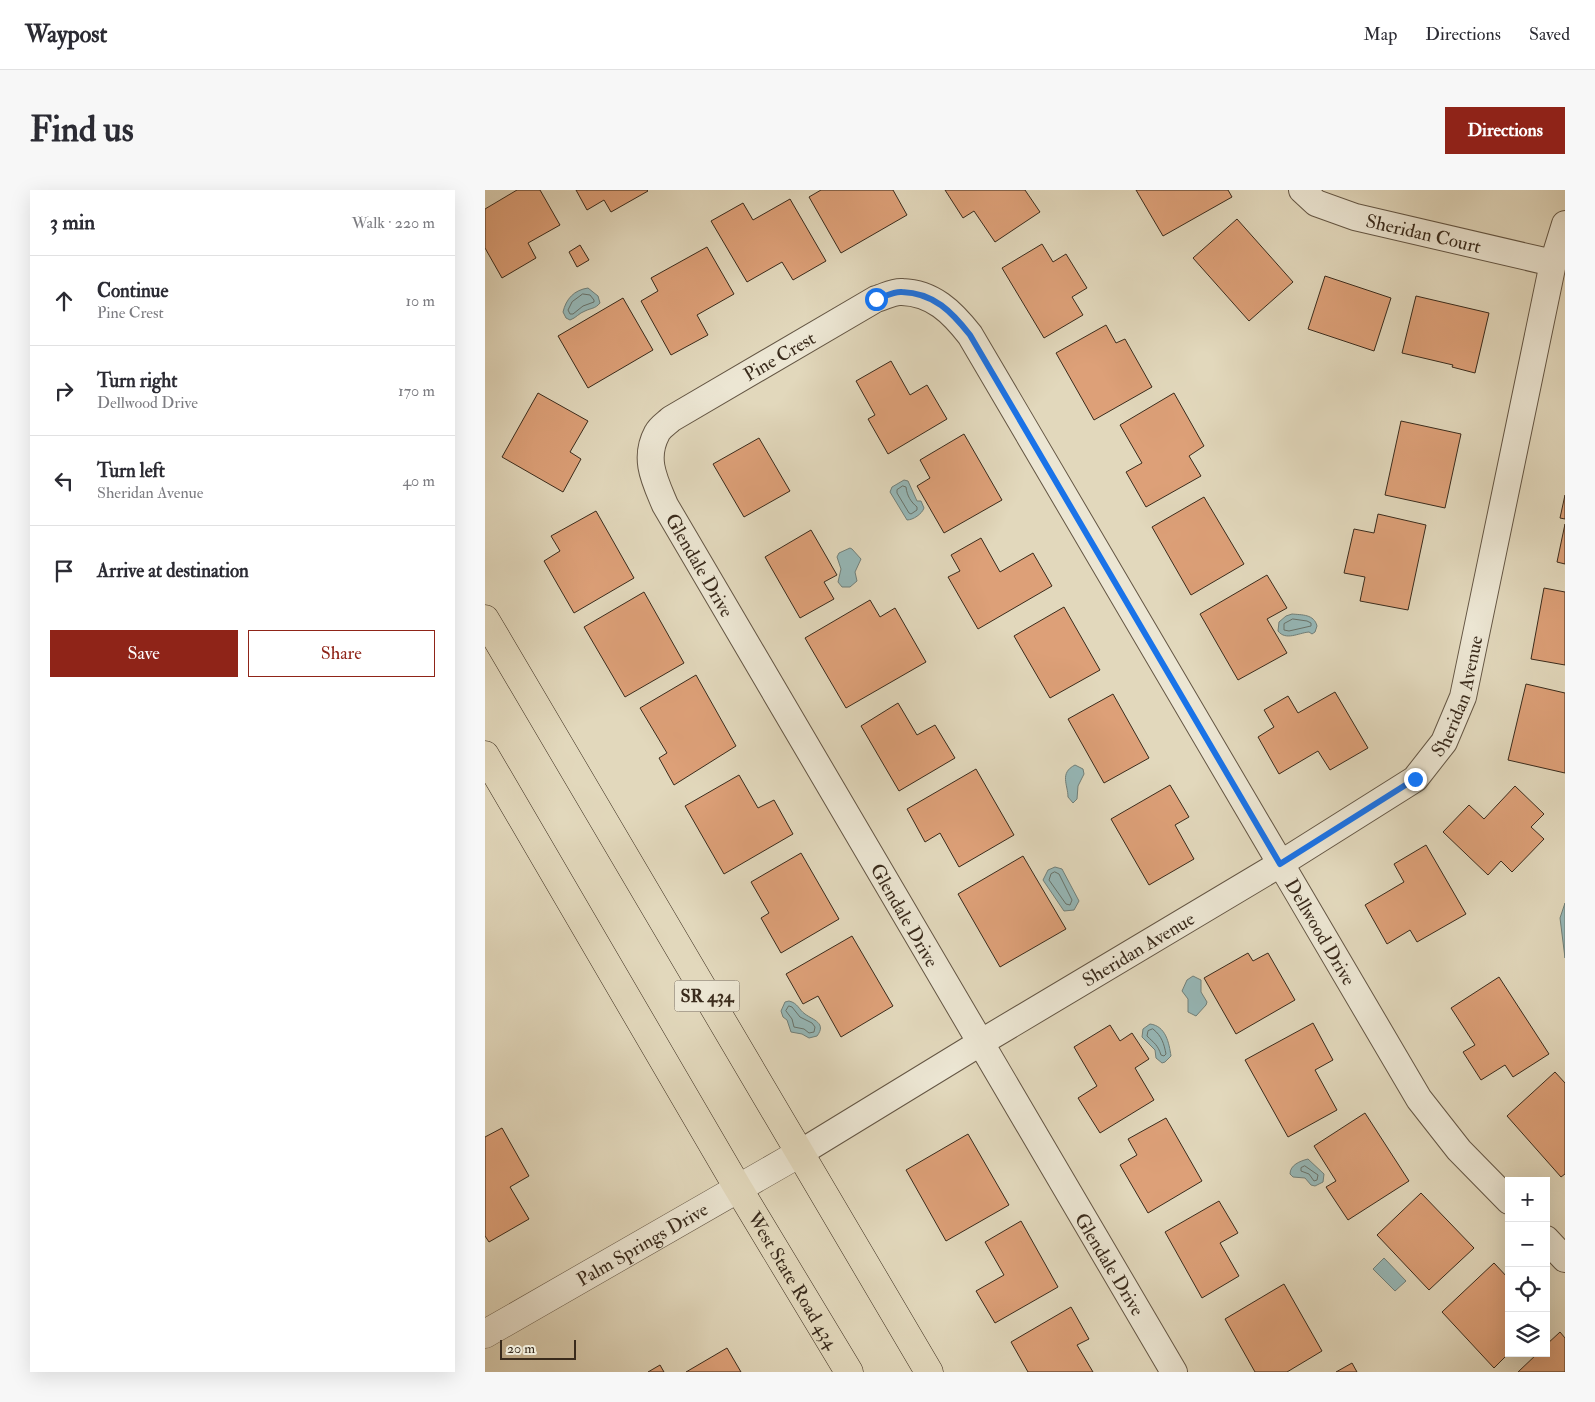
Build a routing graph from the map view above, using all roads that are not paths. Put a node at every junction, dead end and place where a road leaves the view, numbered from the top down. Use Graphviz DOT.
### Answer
graph roads {
  1 [pos="1302,190"];
  2 [pos="1565,224"];
  3 [pos="1553,263"];
  4 [pos="928,297"];
  5 [pos="651,452"];
  6 [pos="485,619"];
  7 [pos="485,755"];
  8 [pos="1280,864"];
  9 [pos="980,1043"];
  10 [pos="800,1153"];
  11 [pos="739,1188"];
  12 [pos="1505,1197"];
  13 [pos="1550,1243"];
  14 [pos="1565,1259"];
  15 [pos="485,1334"];
  16 [pos="849,1372"];
  17 [pos="929,1372"];
  18 [pos="1174,1372"];
  1 -- 3 [label="street, Sheridan Court"];
  2 -- 3 [label="street, Sheridan Avenue"];
  3 -- 8 [label="street, Sheridan Avenue"];
  4 -- 5 [label="street, Pine Crest"];
  4 -- 8 [label="street, Dellwood Drive"];
  5 -- 9 [label="street, Glendale Drive"];
  6 -- 10 [label="main road, SR 434"];
  7 -- 11 [label="main road, West State Road 434"];
  8 -- 9 [label="street, Sheridan Avenue"];
  8 -- 12 [label="street, Dellwood Drive"];
  9 -- 10 [label="street, Sheridan Avenue"];
  9 -- 18 [label="street, Glendale Drive"];
  10 -- 11 [label="street, Palm Springs Drive"];
  10 -- 17 [label="main road, SR 434"];
  11 -- 15 [label="street, Palm Springs Drive"];
  11 -- 16 [label="main road, West State Road 434"];
  13 -- 14 [label="street"];
}
